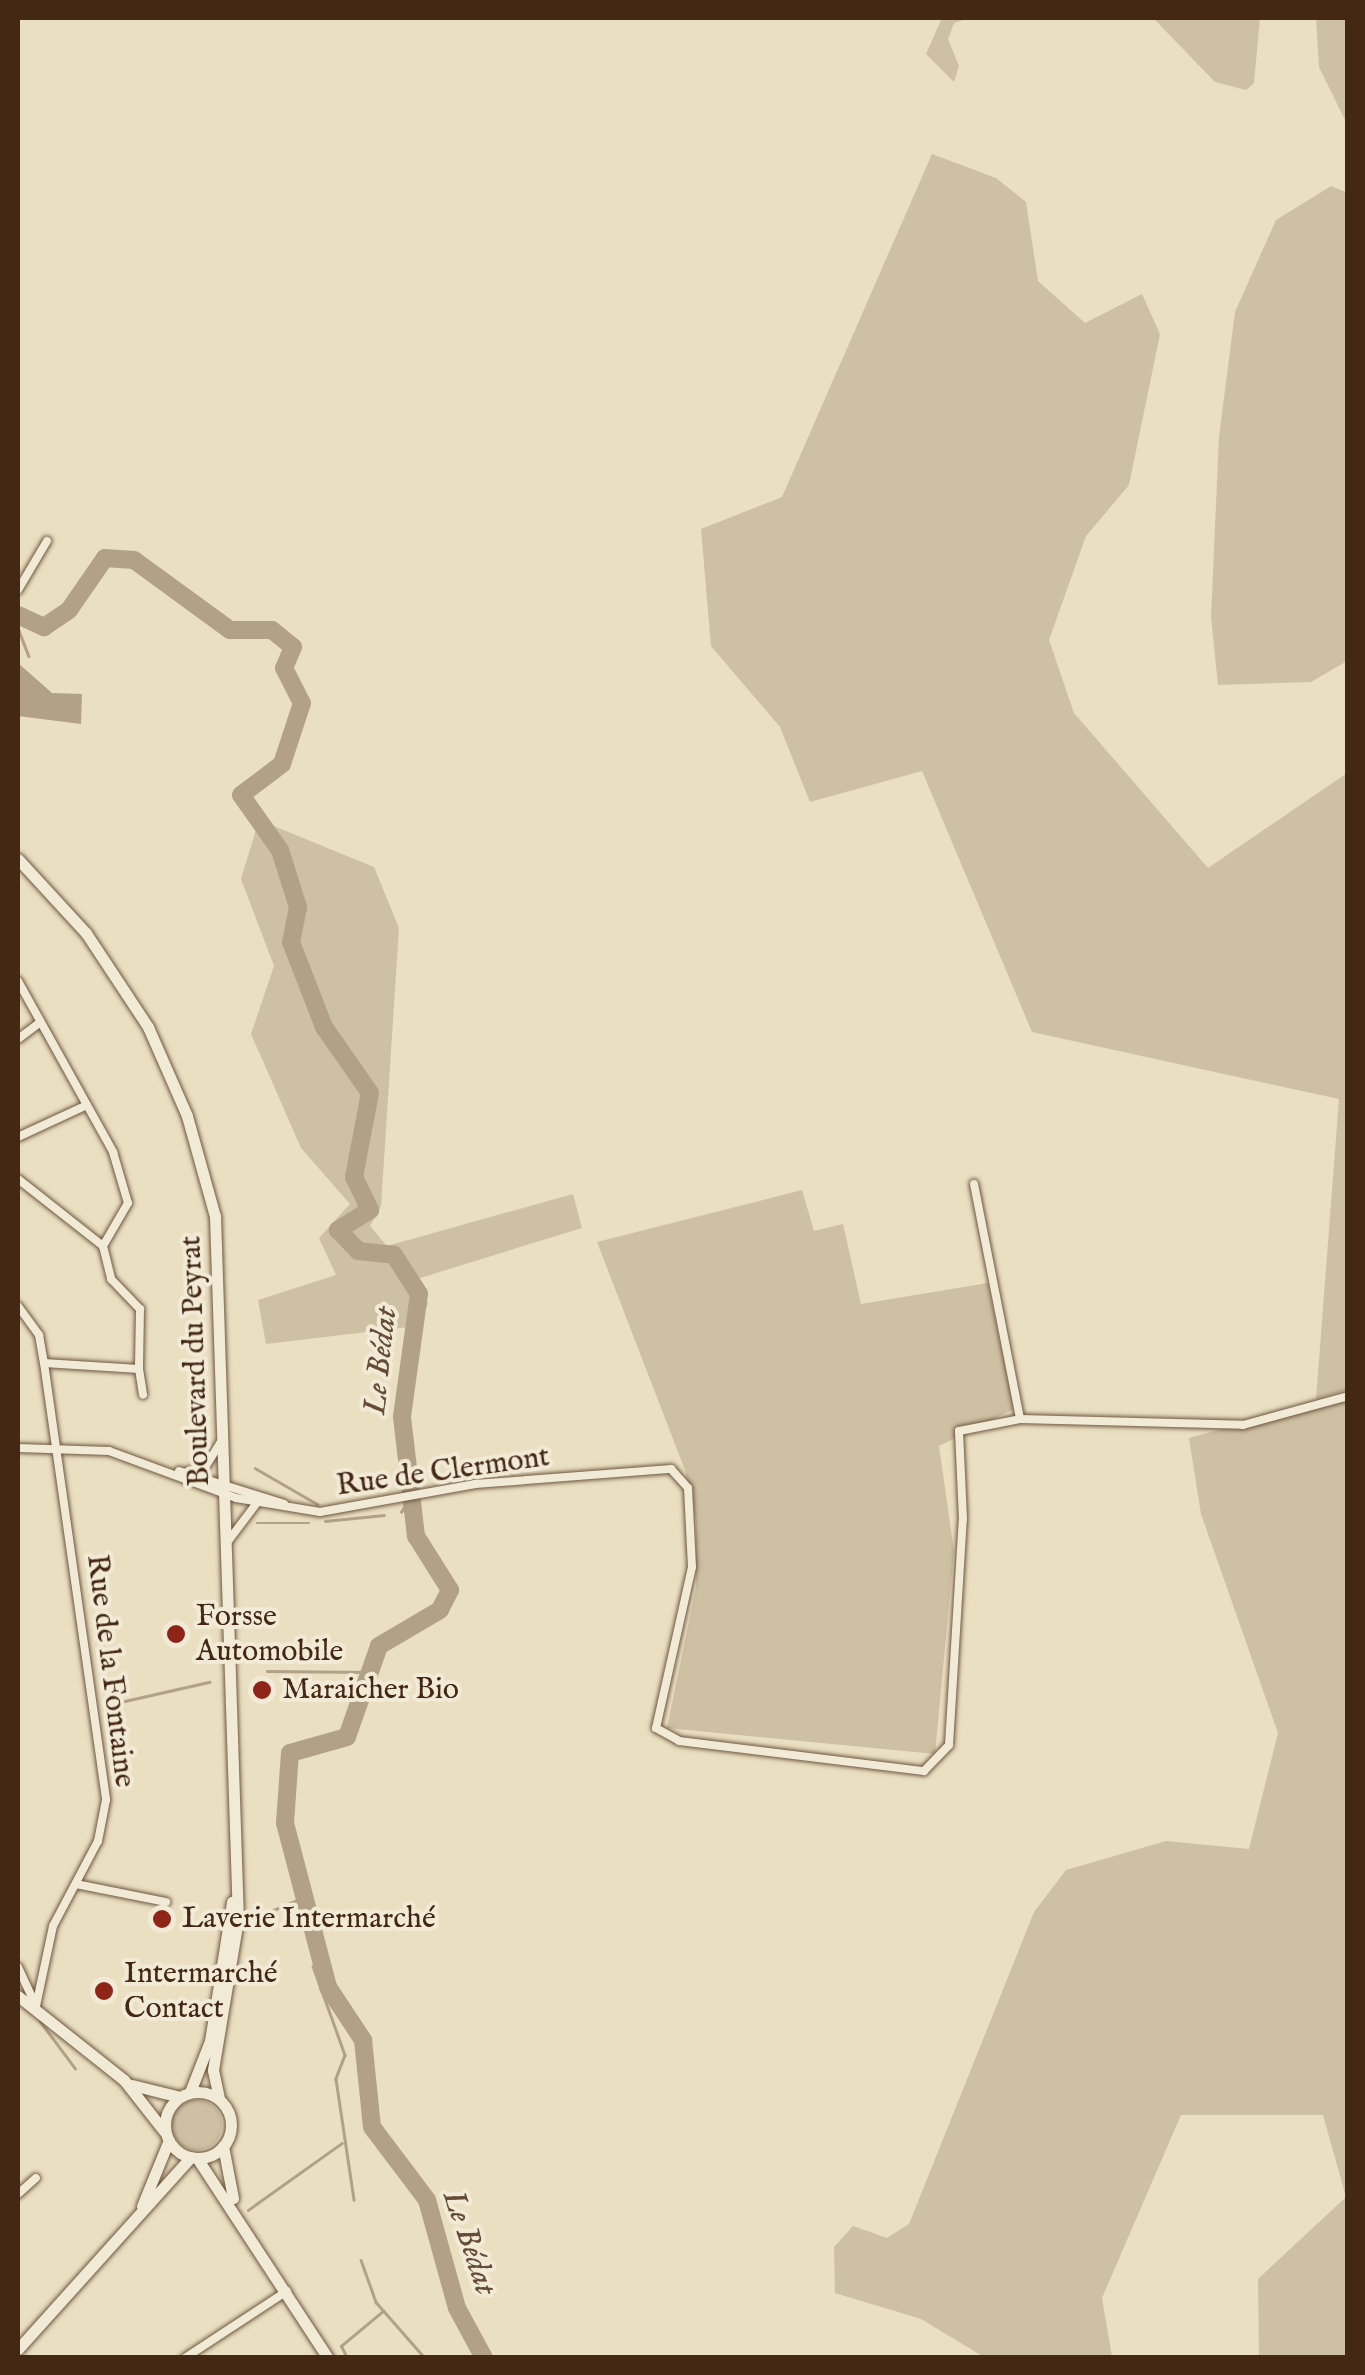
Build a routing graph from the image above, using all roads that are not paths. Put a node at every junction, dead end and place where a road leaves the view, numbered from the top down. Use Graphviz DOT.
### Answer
graph roads {
  1 [pos="47,542"];
  2 [pos="18,590"];
  3 [pos="18,858"];
  4 [pos="18,982"];
  5 [pos="38,1024"];
  6 [pos="18,1040"];
  7 [pos="85,1106"];
  8 [pos="18,1137"];
  9 [pos="18,1179"];
  10 [pos="974,1184"];
  11 [pos="103,1246"];
  12 [pos="18,1306"];
  13 [pos="44,1362"];
  14 [pos="139,1369"];
  15 [pos="143,1396"];
  16 [pos="1348,1396"];
  17 [pos="226,1419"];
  18 [pos="1020,1419"];
  19 [pos="56,1446"];
  20 [pos="18,1448"];
  21 [pos="172,1471"];
  22 [pos="184,1472"];
  23 [pos="227,1490"];
  24 [pos="256,1504"];
  25 [pos="298,1510"];
  26 [pos="229,1540"];
  27 [pos="236,1859"];
  28 [pos="76,1884"];
  29 [pos="166,1902"];
  30 [pos="18,1968"];
  31 [pos="18,1996"];
  32 [pos="36,2006"];
  33 [pos="124,2080"];
  34 [pos="185,2094"];
  35 [pos="218,2099"];
  36 [pos="167,2138"];
  37 [pos="224,2146"];
  38 [pos="194,2158"];
  39 [pos="36,2178"];
  40 [pos="18,2194"];
  41 [pos="236,2207"];
  42 [pos="115,2249"];
  43 [pos="287,2290"];
  44 [pos="18,2348"];
  45 [pos="185,2358"];
  46 [pos="328,2358"];
  1 -- 2 [label="street"];
  3 -- 17 [label="main road, Boulevard du Peyrat"];
  4 -- 5 [label="street"];
  5 -- 6 [label="street"];
  5 -- 7 [label="street"];
  7 -- 8 [label="street"];
  7 -- 11 [label="street"];
  9 -- 11 [label="street"];
  10 -- 18 [label="street"];
  11 -- 14 [label="street"];
  12 -- 13 [label="street, Rue de la Fontaine"];
  13 -- 14 [label="street"];
  13 -- 19 [label="street, Rue de la Fontaine"];
  14 -- 15 [label="street"];
  16 -- 18 [label="street"];
  17 -- 22 [label="street"];
  17 -- 23 [label="main road, Boulevard du Peyrat"];
  18 -- 25 [label="street, Rue de Clermont"];
  19 -- 20 [label="street"];
  19 -- 21 [label="street"];
  19 -- 28 [label="street, Rue de la Fontaine"];
  21 -- 22 [label="street"];
  21 -- 23 [label="street"];
  22 -- 23 [label="street"];
  23 -- 24 [label="street, Rue de Clermont"];
  23 -- 25 [label="street"];
  23 -- 26 [label="main road, Boulevard du Peyrat"];
  24 -- 25 [label="street, Rue de Clermont"];
  24 -- 26 [label="street"];
  26 -- 27 [label="main road, Boulevard du Peyrat"];
  27 -- 34 [label="main road, Boulevard du Peyrat"];
  27 -- 35 [label="main road, Boulevard du Peyrat"];
  28 -- 29 [label="street"];
  28 -- 32 [label="street, Rue de la Fontaine"];
  30 -- 32 [label="street"];
  31 -- 32 [label="main road"];
  32 -- 33 [label="main road"];
  33 -- 34 [label="main road"];
  33 -- 36 [label="main road"];
  34 -- 35 [label="main road"];
  34 -- 36 [label="main road"];
  35 -- 37 [label="main road"];
  36 -- 38 [label="main road"];
  36 -- 42 [label="main road"];
  37 -- 38 [label="main road"];
  37 -- 41 [label="main road"];
  38 -- 41 [label="main road"];
  38 -- 42 [label="main road"];
  39 -- 40 [label="street"];
  41 -- 43 [label="main road"];
  42 -- 44 [label="main road"];
  43 -- 45 [label="street"];
  43 -- 46 [label="main road"];
}
